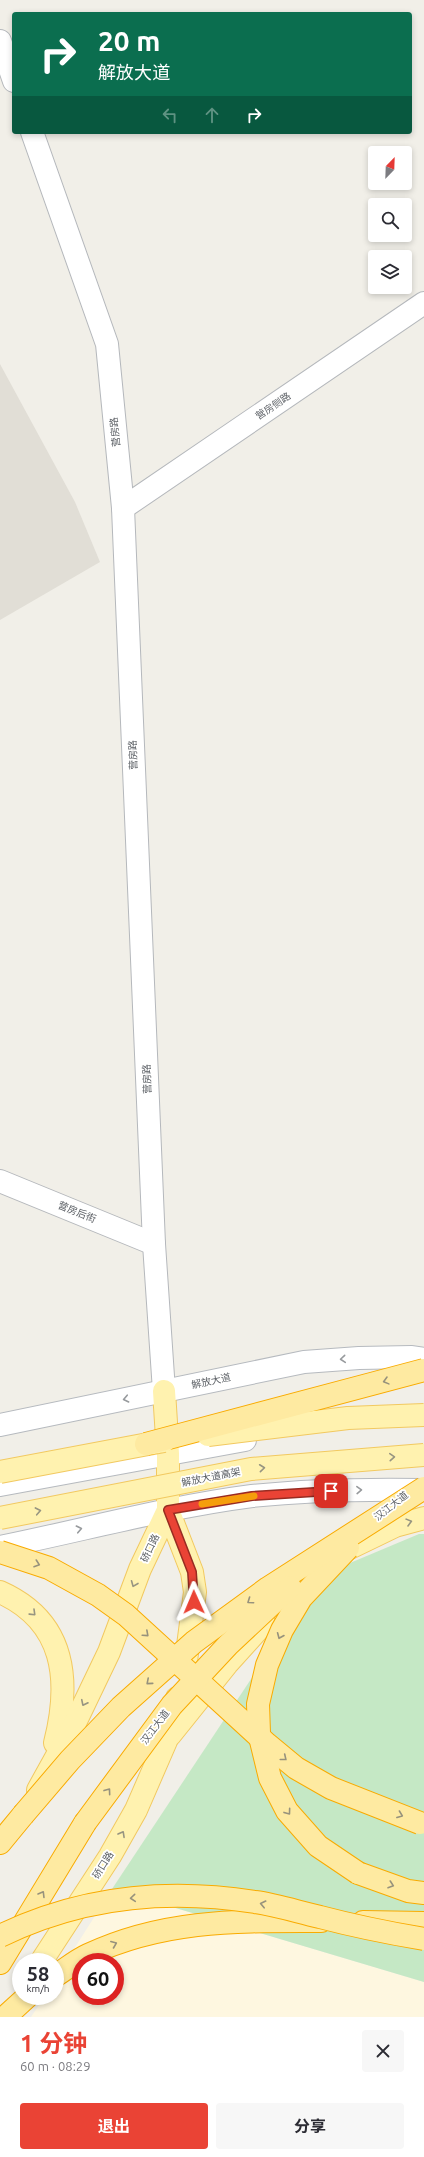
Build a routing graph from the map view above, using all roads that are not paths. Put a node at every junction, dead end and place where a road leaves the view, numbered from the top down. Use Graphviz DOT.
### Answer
graph roads {
  1 [pos="0,41"];
  2 [pos="12,75"];
  3 [pos="33,134"];
  4 [pos="424,303"];
  5 [pos="123,508"];
  6 [pos="0,1181"];
  7 [pos="154,1244"];
  8 [pos="421,1360"];
  9 [pos="164,1391"];
  10 [pos="424,1415"];
  11 [pos="0,1425"];
  12 [pos="146,1444"];
  13 [pos="168,1454"];
  14 [pos="424,1455"];
  15 [pos="0,1472"];
  16 [pos="424,1480"];
  17 [pos="0,1485"];
  18 [pos="424,1489"];
  19 [pos="168,1510"];
  20 [pos="387,1512"];
  21 [pos="0,1518"];
  22 [pos="424,1518"];
  23 [pos="0,1547"];
  24 [pos="0,1552"];
  25 [pos="0,1592"];
  26 [pos="166,1741"];
  27 [pos="40,1788"];
  28 [pos="424,1823"];
  29 [pos="0,1843"];
  30 [pos="0,1855"];
  31 [pos="424,1892"];
  32 [pos="424,1923"];
  33 [pos="0,1936"];
  34 [pos="424,1939"];
  35 [pos="47,1953"];
  36 [pos="0,1963"];
  37 [pos="64,1970"];
  38 [pos="13,2005"];
  39 [pos="18,2005"];
  40 [pos="5,2017"];
  1 -- 2 [label="street"];
  3 -- 5 [label="street, 营房路"];
  4 -- 5 [label="street, 营房侧路"];
  5 -- 7 [label="street, 营房路"];
  6 -- 7 [label="street, 营房后街"];
  7 -- 9 [label="street, 营房路"];
  8 -- 9 [label="street, 解放大道, one-way"];
  8 -- 12 [label="highway, one-way, bridge"];
  9 -- 11 [label="street, 解放大道, one-way"];
  9 -- 13 [label="main road"];
  10 -- 12 [label="main road, bridge"];
  10 -- 13 [label="street"];
  12 -- 15 [label="main road, bridge"];
  13 -- 17 [label="street"];
  13 -- 19 [label="main road"];
  21 -- 14 [label="main road, 解放大道高架, one-way, bridge"];
  36 -- 16 [label="highway, 汉江大道, one-way, bridge"];
  19 -- 18 [label="street, one-way"];
  18 -- 20 [label="highway, 汉江大道, bridge"];
  23 -- 19 [label="street, one-way"];
  19 -- 26 [label="main road, 硚口路"];
  19 -- 27 [label="main road, 硚口路, one-way"];
  20 -- 29 [label="highway, 汉江大道, one-way, bridge"];
  20 -- 31 [label="highway, one-way, bridge"];
  26 -- 22 [label="main road, one-way"];
  24 -- 28 [label="highway, one-way, bridge"];
  25 -- 27 [label="main road, one-way"];
  35 -- 26 [label="main road, 硚口路, one-way"];
  27 -- 30 [label="main road, 硚口路"];
  37 -- 32 [label="highway, one-way, bridge"];
  34 -- 33 [label="highway, one-way, bridge"];
  38 -- 40 [label="main road"];
  39 -- 40 [label="highway, bridge"];
}
